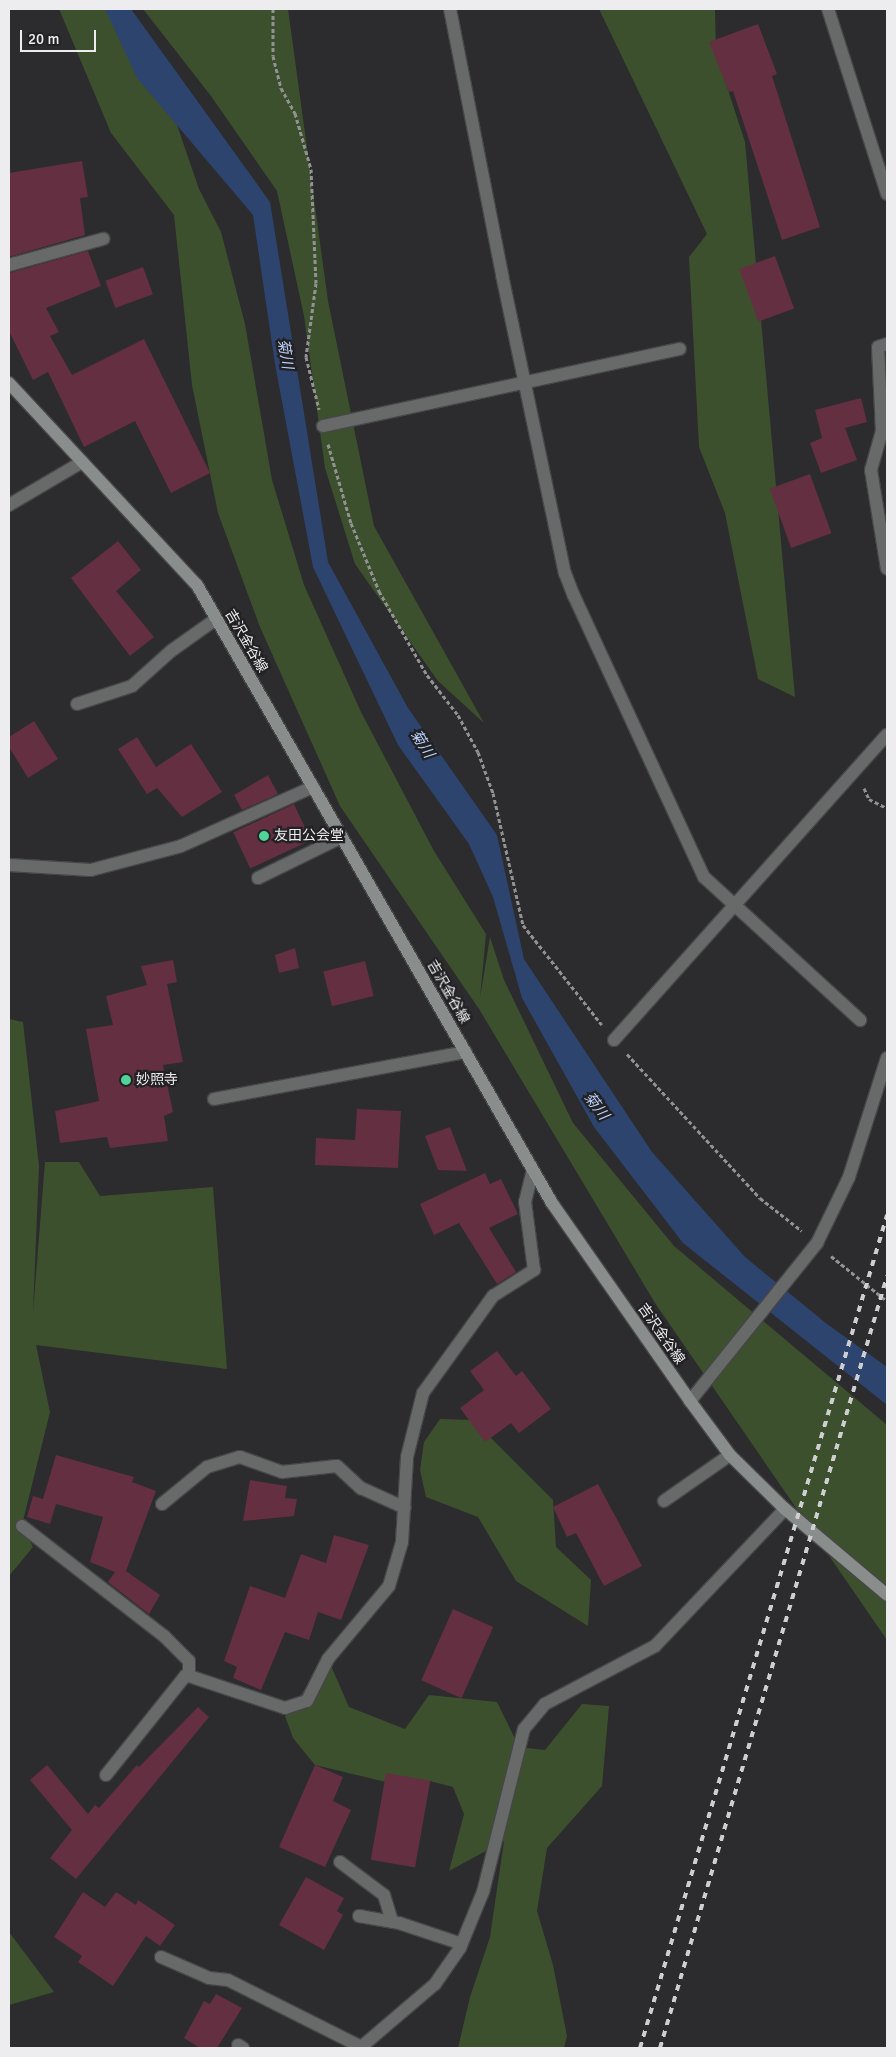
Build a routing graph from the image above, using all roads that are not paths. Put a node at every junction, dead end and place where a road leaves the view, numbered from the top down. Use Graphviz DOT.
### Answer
graph roads {
  1 [pos="450,9"];
  2 [pos="828,9"];
  3 [pos="887,194"];
  4 [pos="103,239"];
  5 [pos="9,265"];
  6 [pos="887,344"];
  7 [pos="680,349"];
  8 [pos="526,381"];
  9 [pos="9,383"];
  10 [pos="323,426"];
  11 [pos="82,462"];
  12 [pos="9,505"];
  13 [pos="887,569"];
  14 [pos="216,619"];
  15 [pos="77,704"];
  16 [pos="887,734"];
  17 [pos="313,787"];
  18 [pos="342,837"];
  19 [pos="9,865"];
  20 [pos="258,878"];
  21 [pos="734,905"];
  22 [pos="860,1020"];
  23 [pos="614,1040"];
  24 [pos="466,1052"];
  25 [pos="887,1058"];
  26 [pos="214,1099"];
  27 [pos="533,1170"];
  28 [pos="690,1401"];
  29 [pos="730,1455"];
  30 [pos="664,1501"];
  31 [pos="162,1504"];
  32 [pos="405,1508"];
  33 [pos="785,1510"];
  34 [pos="22,1526"];
  35 [pos="887,1594"];
  36 [pos="189,1676"];
  37 [pos="106,1775"];
  38 [pos="340,1862"];
  39 [pos="359,1916"];
  40 [pos="392,1922"];
  41 [pos="462,1944"];
  42 [pos="161,1957"];
  43 [pos="360,2048"];
  1 -- 8 [label="street"];
  2 -- 3 [label="street"];
  4 -- 5 [label="street"];
  6 -- 13 [label="street"];
  7 -- 8 [label="street"];
  8 -- 10 [label="street"];
  8 -- 21 [label="street"];
  9 -- 11 [label="main road, 吉沢金谷線"];
  11 -- 12 [label="street"];
  11 -- 14 [label="main road, 吉沢金谷線"];
  14 -- 15 [label="street"];
  14 -- 17 [label="main road, 吉沢金谷線"];
  16 -- 21 [label="street"];
  17 -- 18 [label="main road, 吉沢金谷線"];
  17 -- 19 [label="street"];
  18 -- 20 [label="street"];
  18 -- 24 [label="main road, 吉沢金谷線"];
  21 -- 22 [label="street"];
  21 -- 23 [label="street"];
  24 -- 26 [label="street"];
  24 -- 27 [label="main road, 吉沢金谷線"];
  25 -- 28 [label="street"];
  27 -- 28 [label="main road, 吉沢金谷線"];
  27 -- 32 [label="street"];
  28 -- 29 [label="main road, 吉沢金谷線"];
  29 -- 30 [label="street"];
  29 -- 33 [label="main road, 吉沢金谷線"];
  31 -- 32 [label="street"];
  32 -- 36 [label="street"];
  33 -- 35 [label="main road, 吉沢金谷線"];
  33 -- 41 [label="street"];
  34 -- 36 [label="street"];
  36 -- 37 [label="street"];
  38 -- 40 [label="street"];
  39 -- 40 [label="street"];
  40 -- 41 [label="street"];
  41 -- 43 [label="street"];
  42 -- 43 [label="street"];
}
